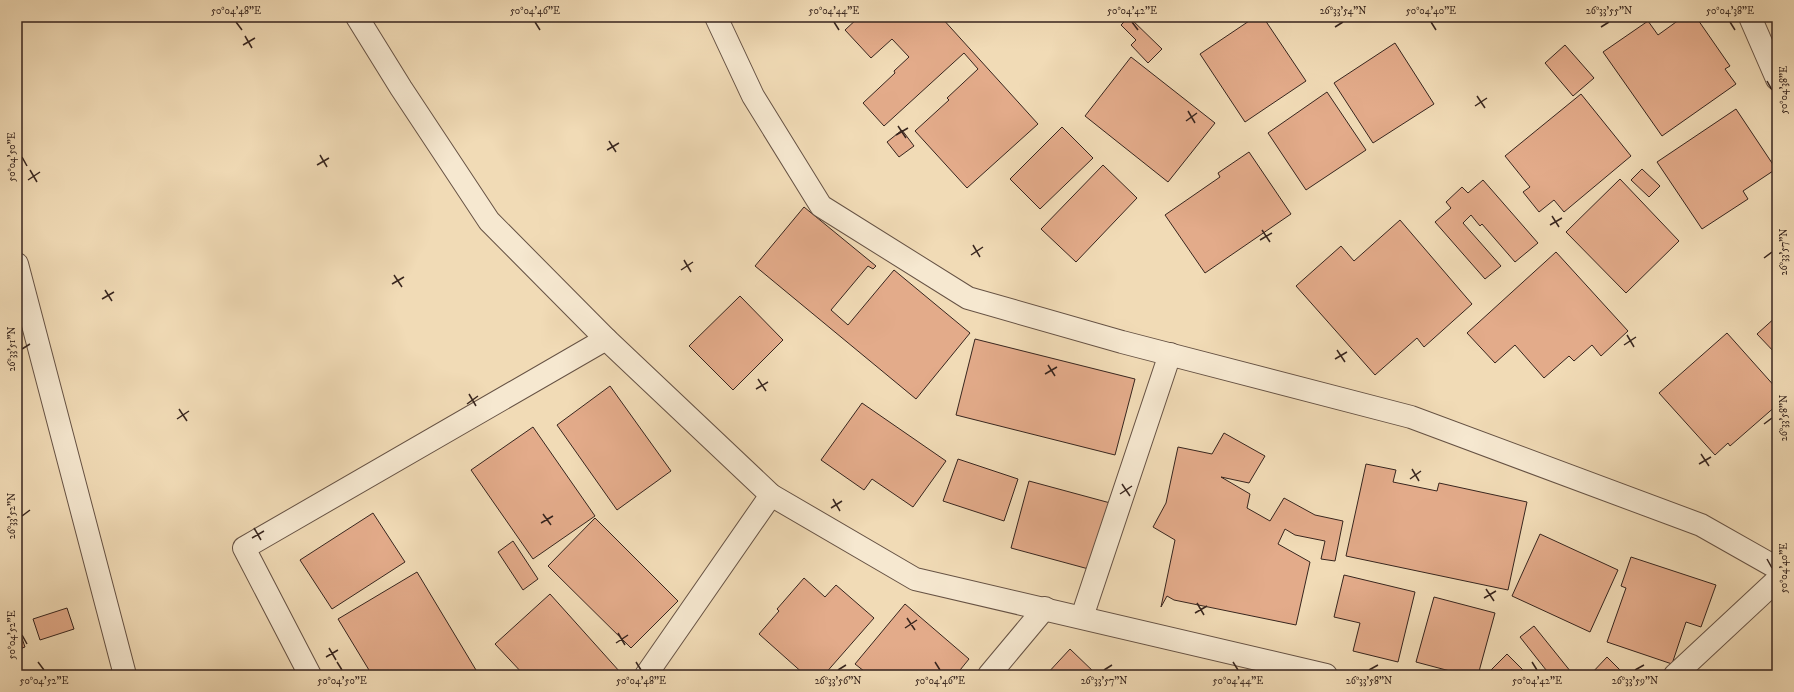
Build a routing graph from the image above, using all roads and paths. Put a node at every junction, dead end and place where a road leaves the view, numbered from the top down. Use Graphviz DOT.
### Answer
graph roads {
  1 [pos="357,17"];
  2 [pos="716,17"];
  3 [pos="1750,17"];
  4 [pos="1777,79"];
  5 [pos="17,264"];
  6 [pos="606,339"];
  7 [pos="1170,354"];
  8 [pos="771,495"];
  9 [pos="1777,568"];
  10 [pos="1777,580"];
  11 [pos="1045,608"];
  12 [pos="1082,617"];
  13 [pos="1293,672"];
  14 [pos="125,675"];
  15 [pos="310,675"];
  16 [pos="646,675"];
  17 [pos="989,675"];
  18 [pos="1326,675"];
  19 [pos="1675,675"];
  1 -- 6 [label="street"];
  2 -- 7 [label="street"];
  3 -- 4 [label="street"];
  5 -- 14 [label="street"];
  6 -- 8 [label="street"];
  6 -- 15 [label="street"];
  7 -- 9 [label="street"];
  7 -- 12 [label="street"];
  8 -- 11 [label="street"];
  8 -- 16 [label="street"];
  10 -- 19 [label="street"];
  11 -- 12 [label="street"];
  11 -- 17 [label="street"];
  12 -- 13 [label="street"];
  13 -- 18 [label="street"];
}
